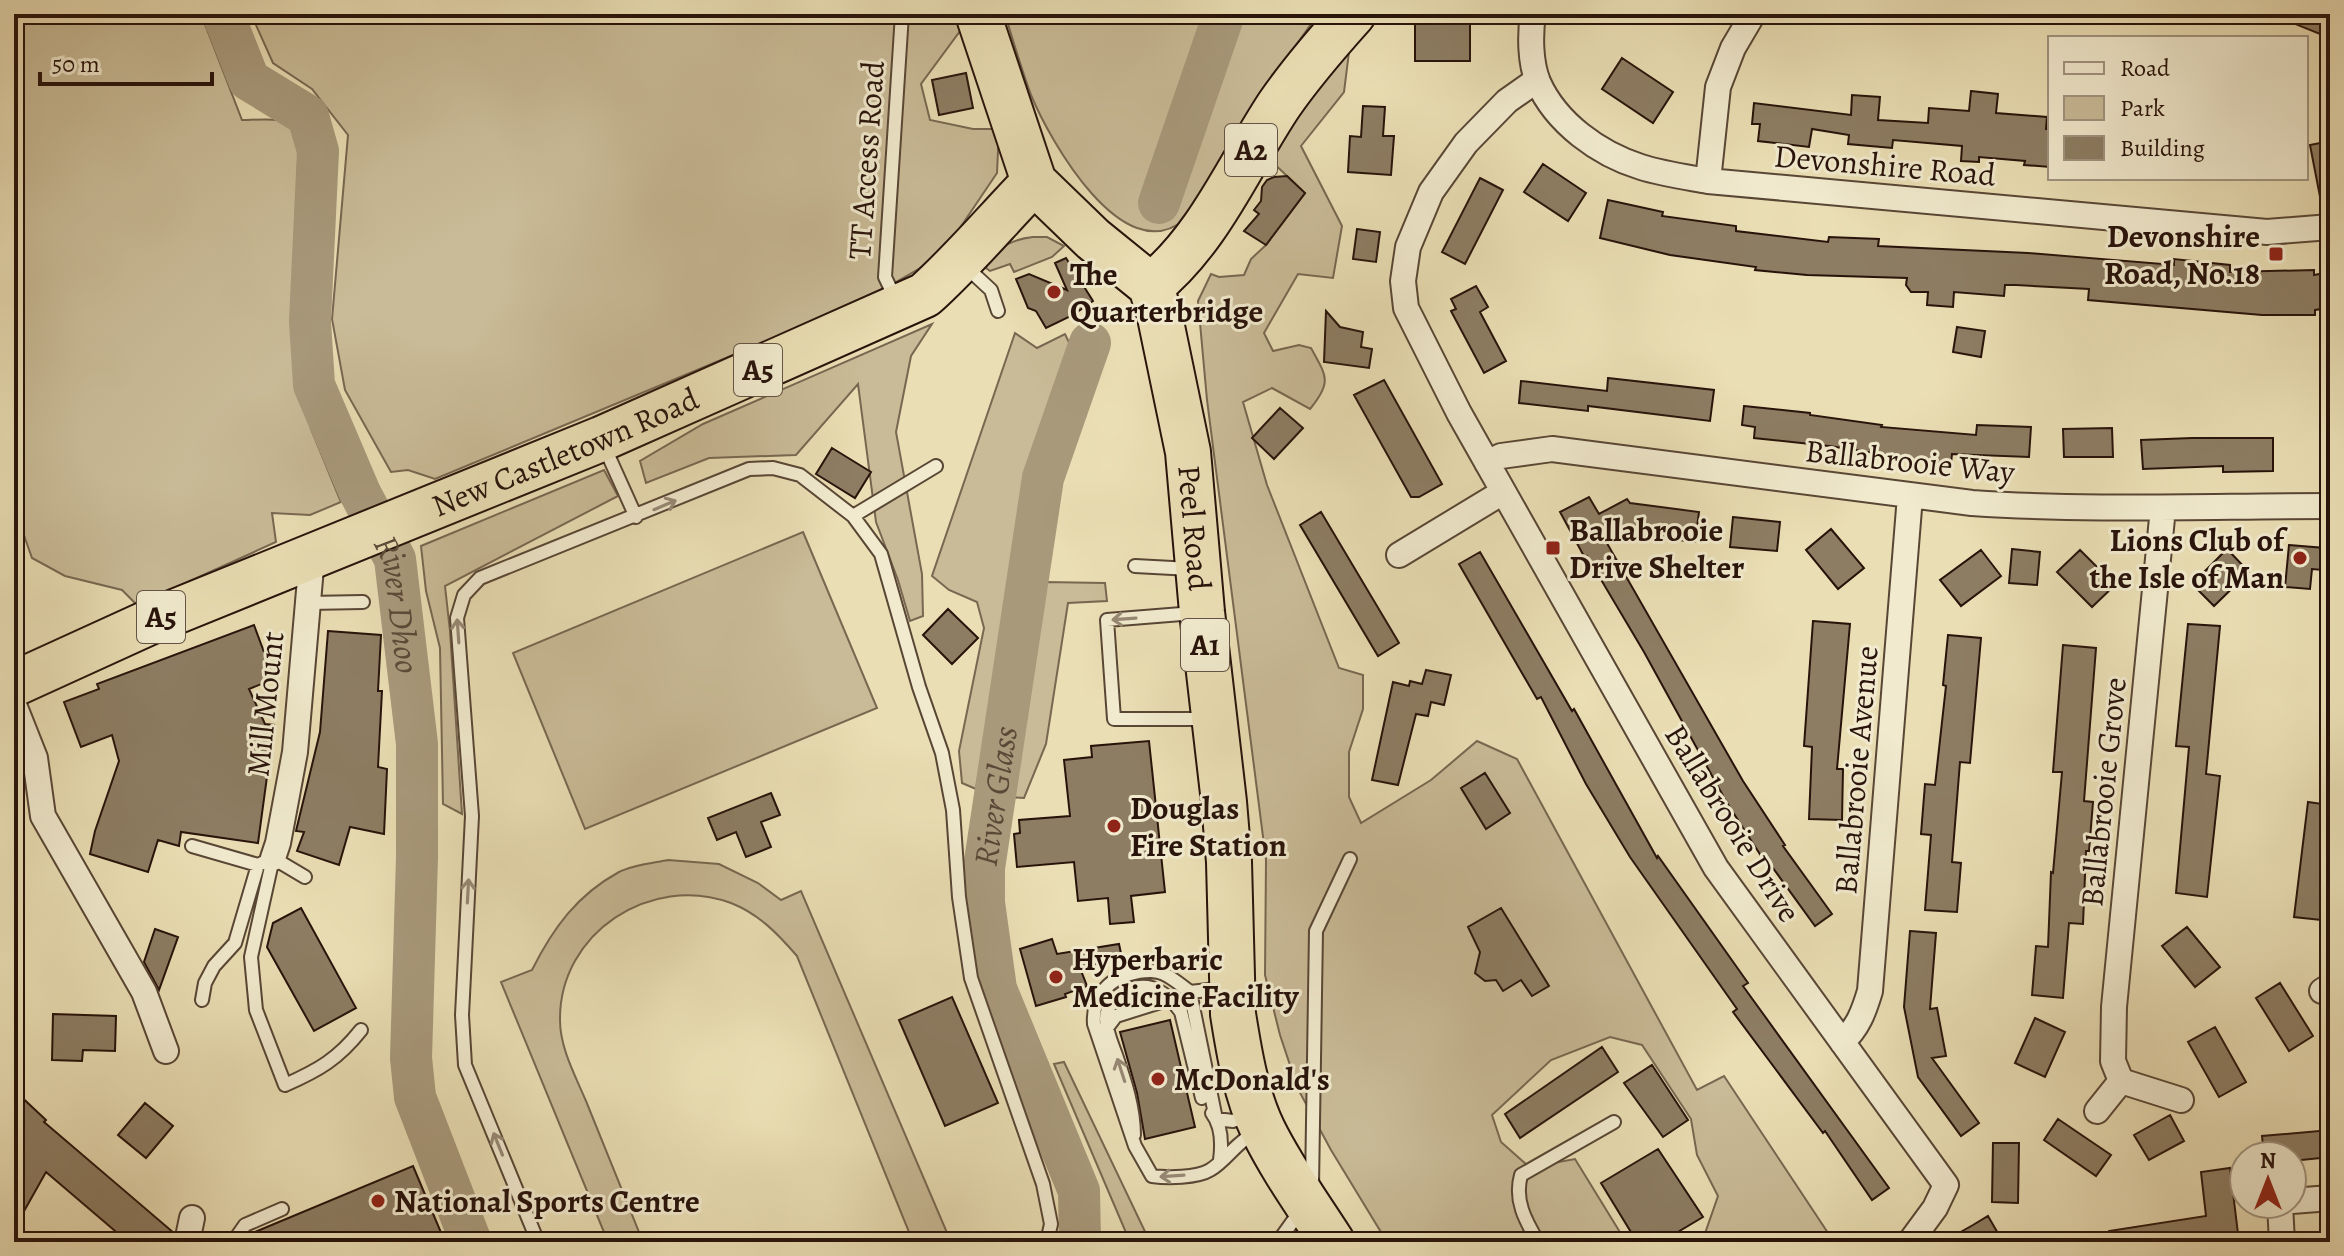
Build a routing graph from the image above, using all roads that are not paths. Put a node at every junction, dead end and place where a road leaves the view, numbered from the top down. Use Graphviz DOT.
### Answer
graph roads {
  1 [pos="902,14"];
  2 [pos="978,14"];
  3 [pos="1353,14"];
  4 [pos="1533,14"];
  5 [pos="1753,14"];
  6 [pos="1537,80"];
  7 [pos="1708,181"];
  8 [pos="1034,182"];
  9 [pos="2330,227"];
  10 [pos="961,263"];
  11 [pos="1145,282"];
  12 [pos="899,307"];
  13 [pos="998,311"];
  14 [pos="601,439"];
  15 [pos="1487,463"];
  16 [pos="936,466"];
  17 [pos="1503,492"];
  18 [pos="1910,496"];
  19 [pos="2330,506"];
  20 [pos="2163,508"];
  21 [pos="853,516"];
  22 [pos="636,517"];
  23 [pos="1399,555"];
  24 [pos="312,556"];
  25 [pos="1135,566"];
  26 [pos="1200,591"];
  27 [pos="363,602"];
  28 [pos="308,603"];
  29 [pos="14,684"];
  30 [pos="14,705"];
  31 [pos="1214,719"];
  32 [pos="192,846"];
  33 [pos="1350,859"];
  34 [pos="265,862"];
  35 [pos="305,877"];
  36 [pos="1232,987"];
  37 [pos="1190,992"];
  38 [pos="1170,999"];
  39 [pos="202,1000"];
  40 [pos="1107,1028"];
  41 [pos="361,1030"];
  42 [pos="1842,1042"];
  43 [pos="166,1051"];
  44 [pos="2121,1081"];
  45 [pos="2188,1104"];
  46 [pos="2097,1111"];
  47 [pos="1245,1120"];
  48 [pos="1614,1122"];
  49 [pos="1135,1146"];
  50 [pos="1220,1160"];
  51 [pos="2330,1198"];
  52 [pos="2308,1200"];
  53 [pos="282,1209"];
  54 [pos="192,1218"];
  55 [pos="2281,1220"];
  56 [pos="1322,1226"];
  57 [pos="187,1242"];
  58 [pos="233,1242"];
  59 [pos="538,1242"];
  60 [pos="1047,1242"];
  61 [pos="1278,1242"];
  62 [pos="1538,1242"];
  63 [pos="1910,1242"];
  64 [pos="2282,1242"];
  1 -- 12 [label="lane, TT Access Road"];
  2 -- 8 [label="highway"];
  3 -- 11 [label="highway, A2"];
  4 -- 6 [label="street, Devonshire Road"];
  5 -- 7 [label="street"];
  6 -- 7 [label="street, Devonshire Road"];
  6 -- 15 [label="street, Ballabrooie Drive"];
  7 -- 9 [label="street, Devonshire Road"];
  8 -- 10 [label="highway, New Castletown Road / A5"];
  8 -- 11 [label="highway"];
  10 -- 12 [label="highway, New Castletown Road / A5"];
  10 -- 13 [label="lane"];
  11 -- 26 [label="highway, Peel Road / A1"];
  12 -- 14 [label="highway, New Castletown Road / A5"];
  14 -- 22 [label="lane"];
  14 -- 24 [label="highway, New Castletown Road / A5"];
  15 -- 17 [label="street, Ballabrooie Drive"];
  15 -- 18 [label="street, Ballabrooie Way"];
  16 -- 21 [label="lane"];
  17 -- 23 [label="street"];
  17 -- 42 [label="street, Ballabrooie Drive"];
  18 -- 20 [label="street, Ballabrooie Way"];
  18 -- 42 [label="street, Ballabrooie Avenue"];
  19 -- 20 [label="street, Ballabrooie Way"];
  20 -- 44 [label="street, Ballabrooie Grove"];
  22 -- 21 [label="lane, one-way"];
  21 -- 60 [label="lane"];
  59 -- 22 [label="lane, one-way"];
  24 -- 28 [label="street, Mill Mount"];
  24 -- 29 [label="highway, New Castletown Road / A5"];
  25 -- 26 [label="lane"];
  26 -- 31 [label="highway, Peel Road / A1"];
  26 -- 31 [label="lane, one-way"];
  27 -- 28 [label="lane"];
  28 -- 34 [label="street, Mill Mount"];
  30 -- 43 [label="street"];
  31 -- 36 [label="highway, Peel Road / A1"];
  32 -- 34 [label="lane"];
  33 -- 56 [label="lane"];
  34 -- 35 [label="lane"];
  34 -- 39 [label="lane"];
  34 -- 41 [label="lane"];
  36 -- 37 [label="lane"];
  36 -- 47 [label="highway, Peel Road / A1"];
  37 -- 47 [label="lane"];
  37 -- 49 [label="lane"];
  38 -- 40 [label="lane"];
  38 -- 40 [label="lane"];
  38 -- 47 [label="lane"];
  49 -- 40 [label="lane, one-way"];
  42 -- 63 [label="street, Ballabrooie Drive"];
  44 -- 45 [label="street"];
  44 -- 46 [label="street"];
  47 -- 50 [label="lane"];
  47 -- 50 [label="lane"];
  47 -- 56 [label="highway, Peel Road / A1"];
  48 -- 62 [label="lane"];
  50 -- 49 [label="lane, one-way"];
  51 -- 52 [label="street"];
  53 -- 58 [label="lane"];
  54 -- 57 [label="street"];
  55 -- 64 [label="street"];
  56 -- 61 [label="lane"];
}
